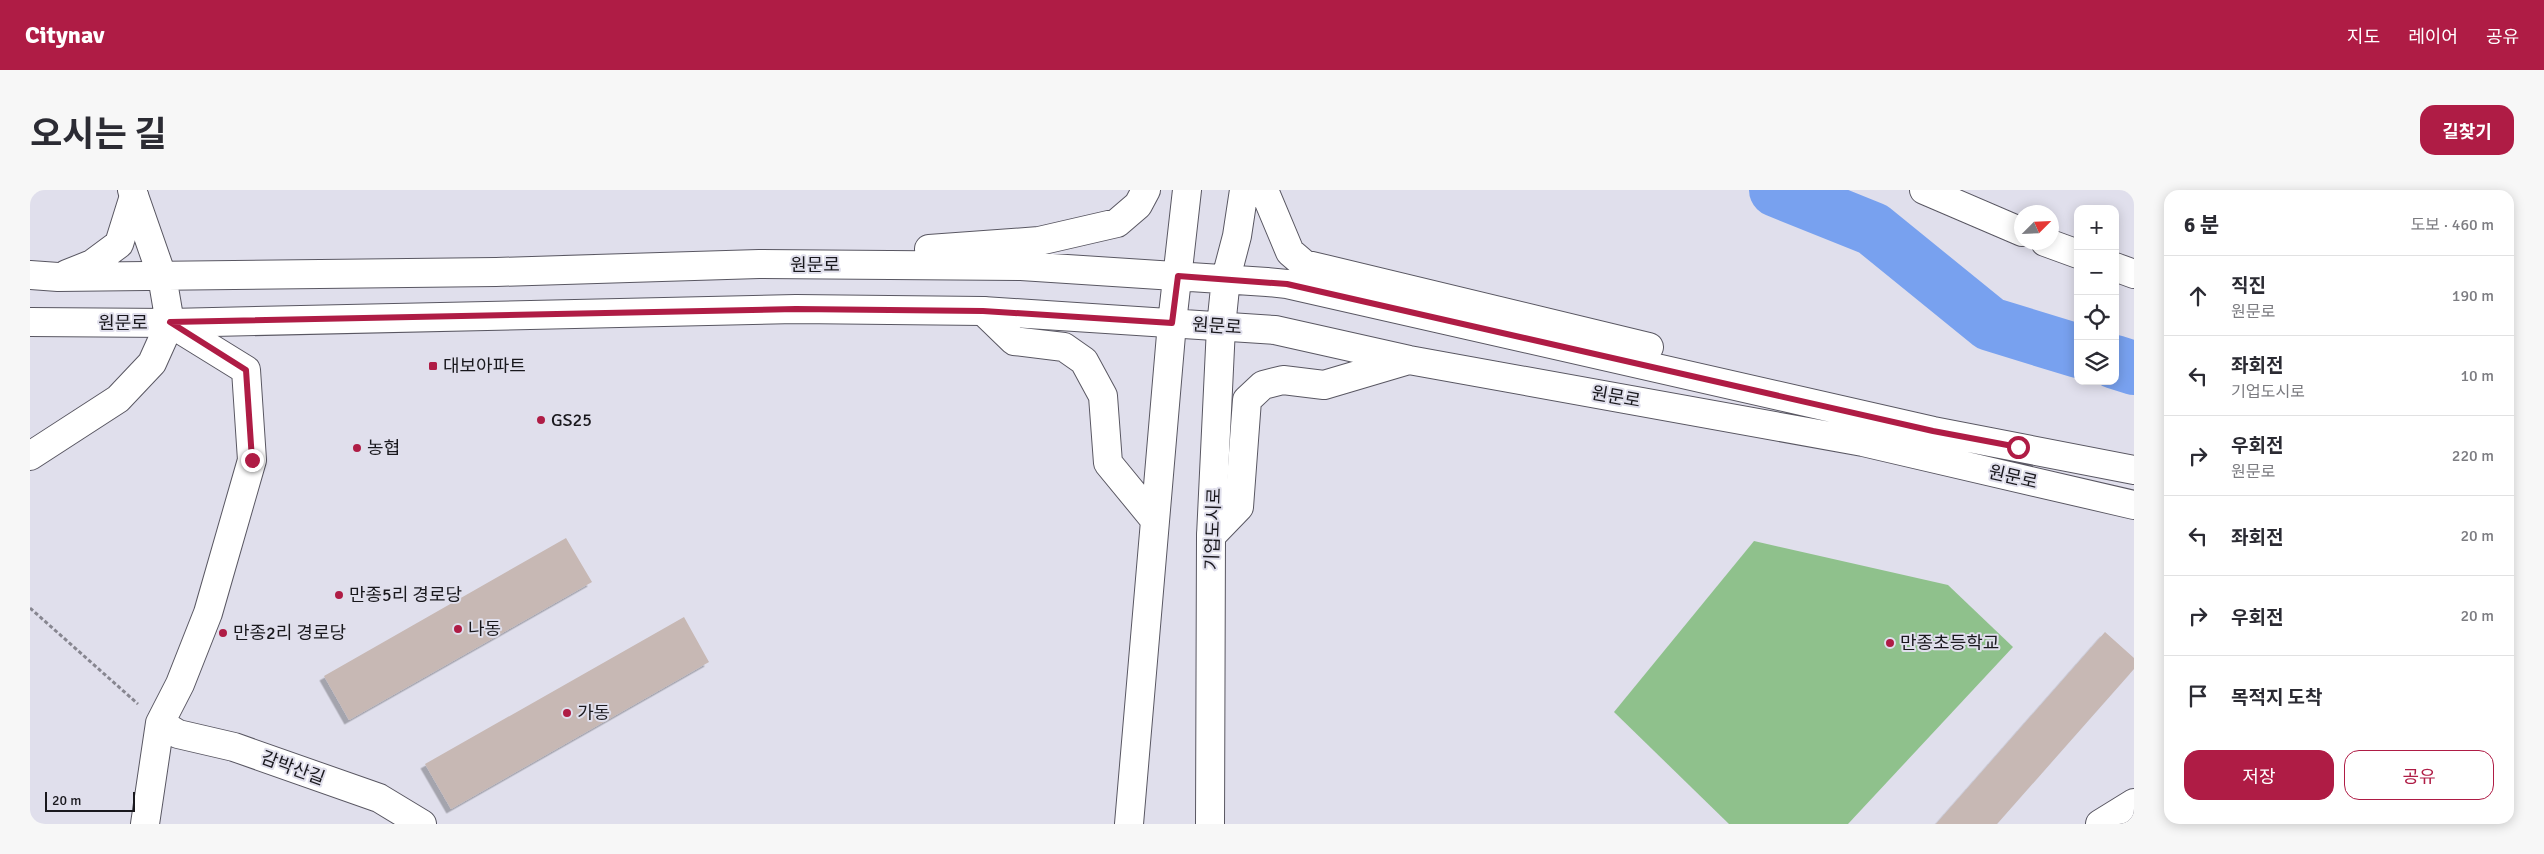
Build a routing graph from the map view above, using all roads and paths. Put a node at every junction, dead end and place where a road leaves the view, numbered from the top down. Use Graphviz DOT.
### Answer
graph roads {
  1 [pos="1146,190"];
  2 [pos="1187,190"];
  3 [pos="1244,190"];
  4 [pos="1264,190"];
  5 [pos="1924,190"];
  6 [pos="133,193"];
  7 [pos="2014,229"];
  8 [pos="2059,247"];
  9 [pos="2074,253"];
  10 [pos="840,265"];
  11 [pos="2119,268"];
  12 [pos="2134,274"];
  13 [pos="45,276"];
  14 [pos="162,276"];
  15 [pos="1178,276"];
  16 [pos="1226,278"];
  17 [pos="983,311"];
  18 [pos="170,322"];
  19 [pos="37,323"];
  20 [pos="1172,323"];
  21 [pos="1221,327"];
  22 [pos="1409,360"];
  23 [pos="1689,375"];
  24 [pos="30,456"];
  25 [pos="2134,470"];
  26 [pos="2134,505"];
  27 [pos="1154,519"];
  28 [pos="1211,536"];
  29 [pos="30,608"];
  30 [pos="160,723"];
  31 [pos="2134,803"];
  32 [pos="146,824"];
  33 [pos="422,824"];
  34 [pos="1129,824"];
  35 [pos="1210,824"];
  36 [pos="2100,824"];
  1 -- 10 [label="main road"];
  2 -- 15 [label="main road"];
  3 -- 16 [label="main road, 기업도시로"];
  4 -- 23 [label="main road"];
  5 -- 7 [label="main road"];
  6 -- 13 [label="main road"];
  6 -- 14 [label="main road"];
  8 -- 9 [label="main road"];
  10 -- 14 [label="main road, 원문로"];
  10 -- 15 [label="main road, 원문로"];
  11 -- 12 [label="main road"];
  13 -- 14 [label="main road, 원문로"];
  14 -- 18 [label="main road"];
  15 -- 16 [label="main road, 원문로"];
  15 -- 20 [label="main road"];
  16 -- 21 [label="main road, 기업도시로"];
  16 -- 23 [label="main road, 원문로"];
  17 -- 18 [label="main road, 원문로"];
  17 -- 20 [label="main road, 원문로"];
  17 -- 27 [label="main road"];
  18 -- 19 [label="main road, 원문로"];
  18 -- 24 [label="main road"];
  18 -- 30 [label="main road"];
  20 -- 21 [label="main road, 원문로"];
  20 -- 27 [label="main road"];
  21 -- 22 [label="main road, 원문로"];
  21 -- 28 [label="main road, 기업도시로"];
  22 -- 26 [label="main road, 원문로"];
  22 -- 28 [label="main road"];
  23 -- 25 [label="main road, 원문로"];
  27 -- 34 [label="main road"];
  28 -- 35 [label="main road, 기업도시로"];
  29 -- 30 [label="path"];
  30 -- 32 [label="main road"];
  30 -- 33 [label="main road, 감박산길"];
  31 -- 36 [label="main road"];
}
